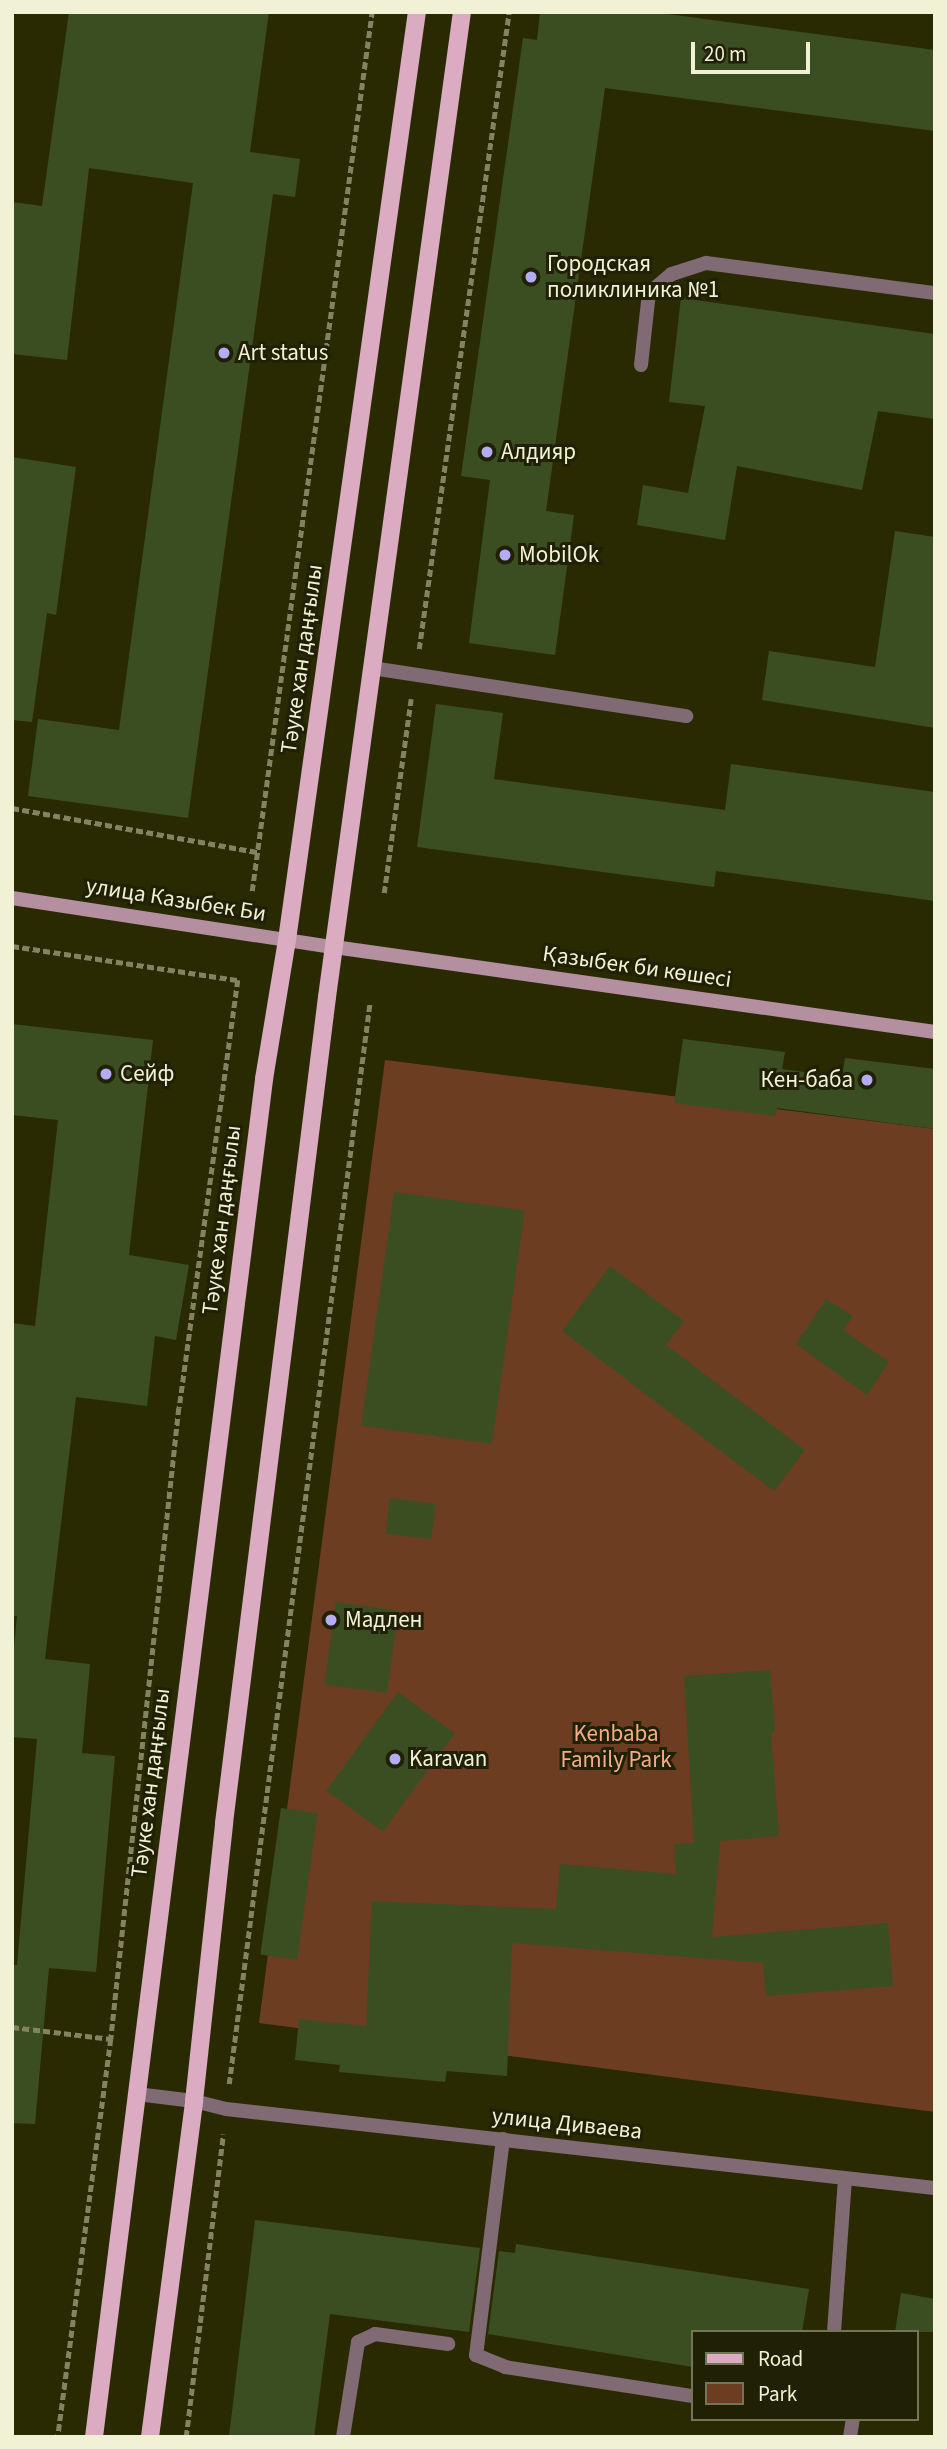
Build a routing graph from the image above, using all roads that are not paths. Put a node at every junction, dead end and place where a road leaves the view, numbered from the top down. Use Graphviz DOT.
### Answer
graph roads {
  1 [pos="417,12"];
  2 [pos="462,12"];
  3 [pos="935,293"];
  4 [pos="641,365"];
  5 [pos="372,668"];
  6 [pos="686,716"];
  7 [pos="12,898"];
  8 [pos="287,940"];
  9 [pos="334,947"];
  10 [pos="935,1032"];
  11 [pos="137,2094"];
  12 [pos="194,2101"];
  13 [pos="503,2139"];
  14 [pos="845,2178"];
  15 [pos="935,2188"];
  16 [pos="834,2330"];
  17 [pos="448,2344"];
  18 [pos="692,2396"];
  19 [pos="94,2437"];
  20 [pos="150,2437"];
  21 [pos="343,2437"];
  1 -- 8 [label="main road, Тәуке хан даңғылы"];
  2 -- 5 [label="main road"];
  3 -- 4 [label="street"];
  5 -- 6 [label="street"];
  5 -- 9 [label="main road"];
  7 -- 8 [label="main road, улица Казыбек Би"];
  8 -- 9 [label="main road, улица Казыбек Би"];
  8 -- 11 [label="main road, Тәуке хан даңғылы"];
  9 -- 10 [label="main road, Қазыбек би көшесі"];
  9 -- 12 [label="main road"];
  11 -- 12 [label="street, улица Диваева"];
  11 -- 19 [label="main road, Тәуке хан даңғылы"];
  12 -- 13 [label="street, улица Диваева"];
  12 -- 20 [label="main road"];
  13 -- 14 [label="street, улица Диваева"];
  13 -- 18 [label="street"];
  14 -- 15 [label="street, улица Диваева"];
  14 -- 16 [label="street"];
  17 -- 21 [label="street"];
}
